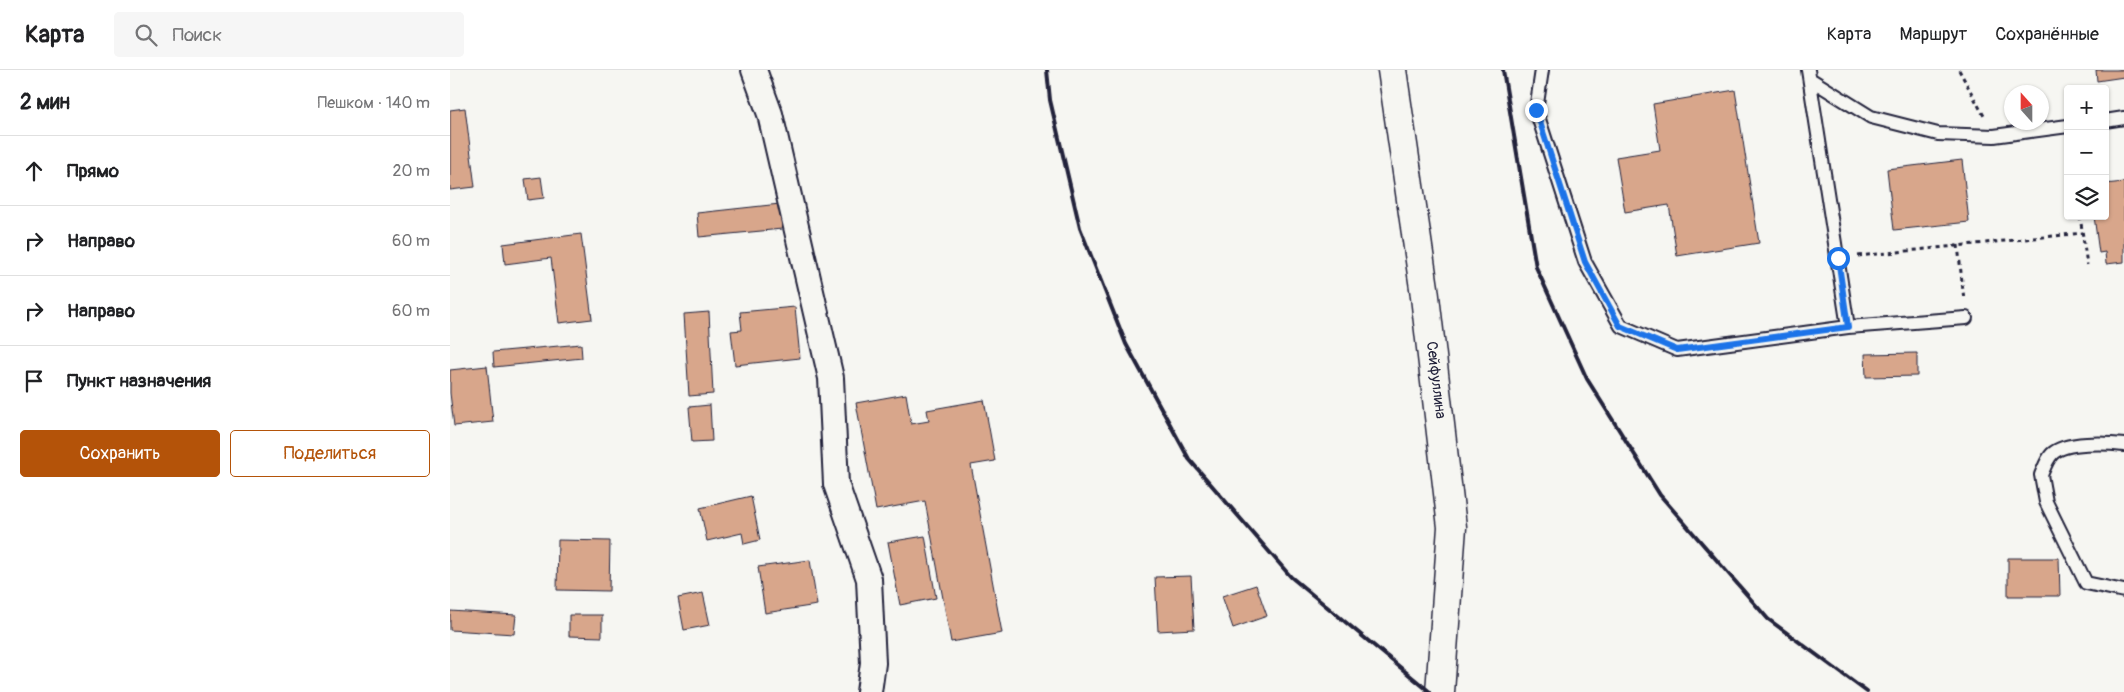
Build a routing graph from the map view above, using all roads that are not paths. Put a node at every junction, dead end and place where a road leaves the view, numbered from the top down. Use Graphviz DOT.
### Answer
graph roads {
  1 [pos="754,70"];
  2 [pos="1392,70"];
  3 [pos="1542,70"];
  4 [pos="1809,75"];
  5 [pos="2124,118"];
  6 [pos="2109,120"];
  7 [pos="2064,127"];
  8 [pos="1966,318"];
  9 [pos="1848,327"];
  10 [pos="2124,445"];
  11 [pos="2124,590"];
  12 [pos="869,692"];
  13 [pos="1440,692"];
  1 -- 12 [label="street"];
  2 -- 13 [label="main road, Сейфуллина"];
  3 -- 9 [label="lane"];
  4 -- 7 [label="lane"];
  4 -- 9 [label="lane"];
  5 -- 6 [label="lane"];
  8 -- 9 [label="lane"];
  10 -- 11 [label="lane"];
}
